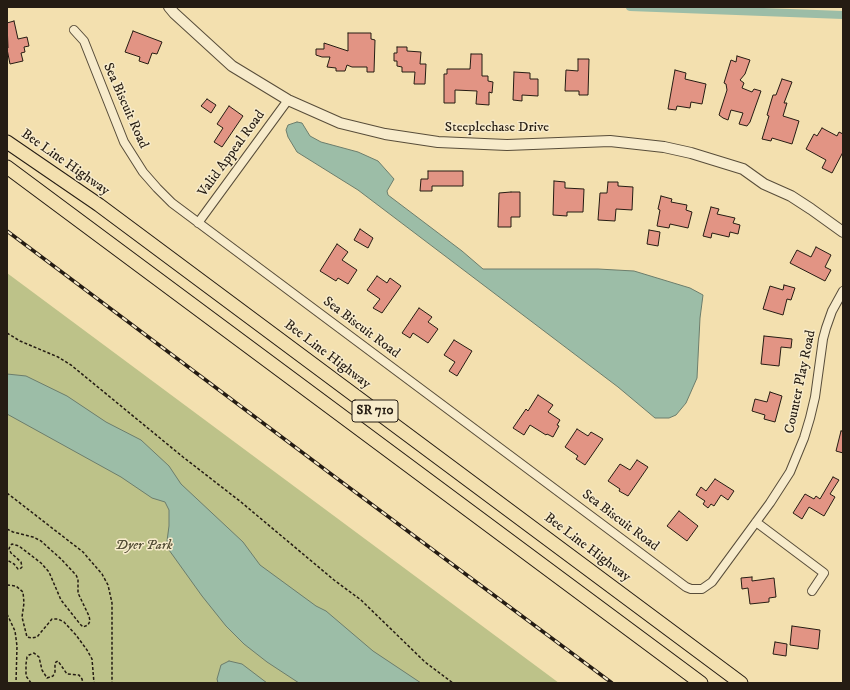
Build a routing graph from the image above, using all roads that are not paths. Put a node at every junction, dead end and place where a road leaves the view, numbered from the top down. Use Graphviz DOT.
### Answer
graph roads {
  1 [pos="169,7"];
  2 [pos="74,30"];
  3 [pos="288,100"];
  4 [pos="7,142"];
  5 [pos="7,167"];
  6 [pos="198,223"];
  7 [pos="843,232"];
  8 [pos="843,291"];
  9 [pos="756,522"];
  10 [pos="697,590"];
  11 [pos="812,591"];
  12 [pos="701,683"];
  13 [pos="741,683"];
  1 -- 3 [label="street, Steeplechase Drive"];
  2 -- 6 [label="street, Sea Biscuit Road"];
  3 -- 6 [label="street, Valid Appeal Road"];
  3 -- 7 [label="street, Steeplechase Drive"];
  4 -- 13 [label="highway, Bee Line Highway / SR 710"];
  5 -- 12 [label="highway, SR 710"];
  6 -- 10 [label="street, Sea Biscuit Road"];
  8 -- 9 [label="street, Counter Play Road"];
  9 -- 10 [label="street, Counter Play Road"];
  9 -- 11 [label="street"];
}
